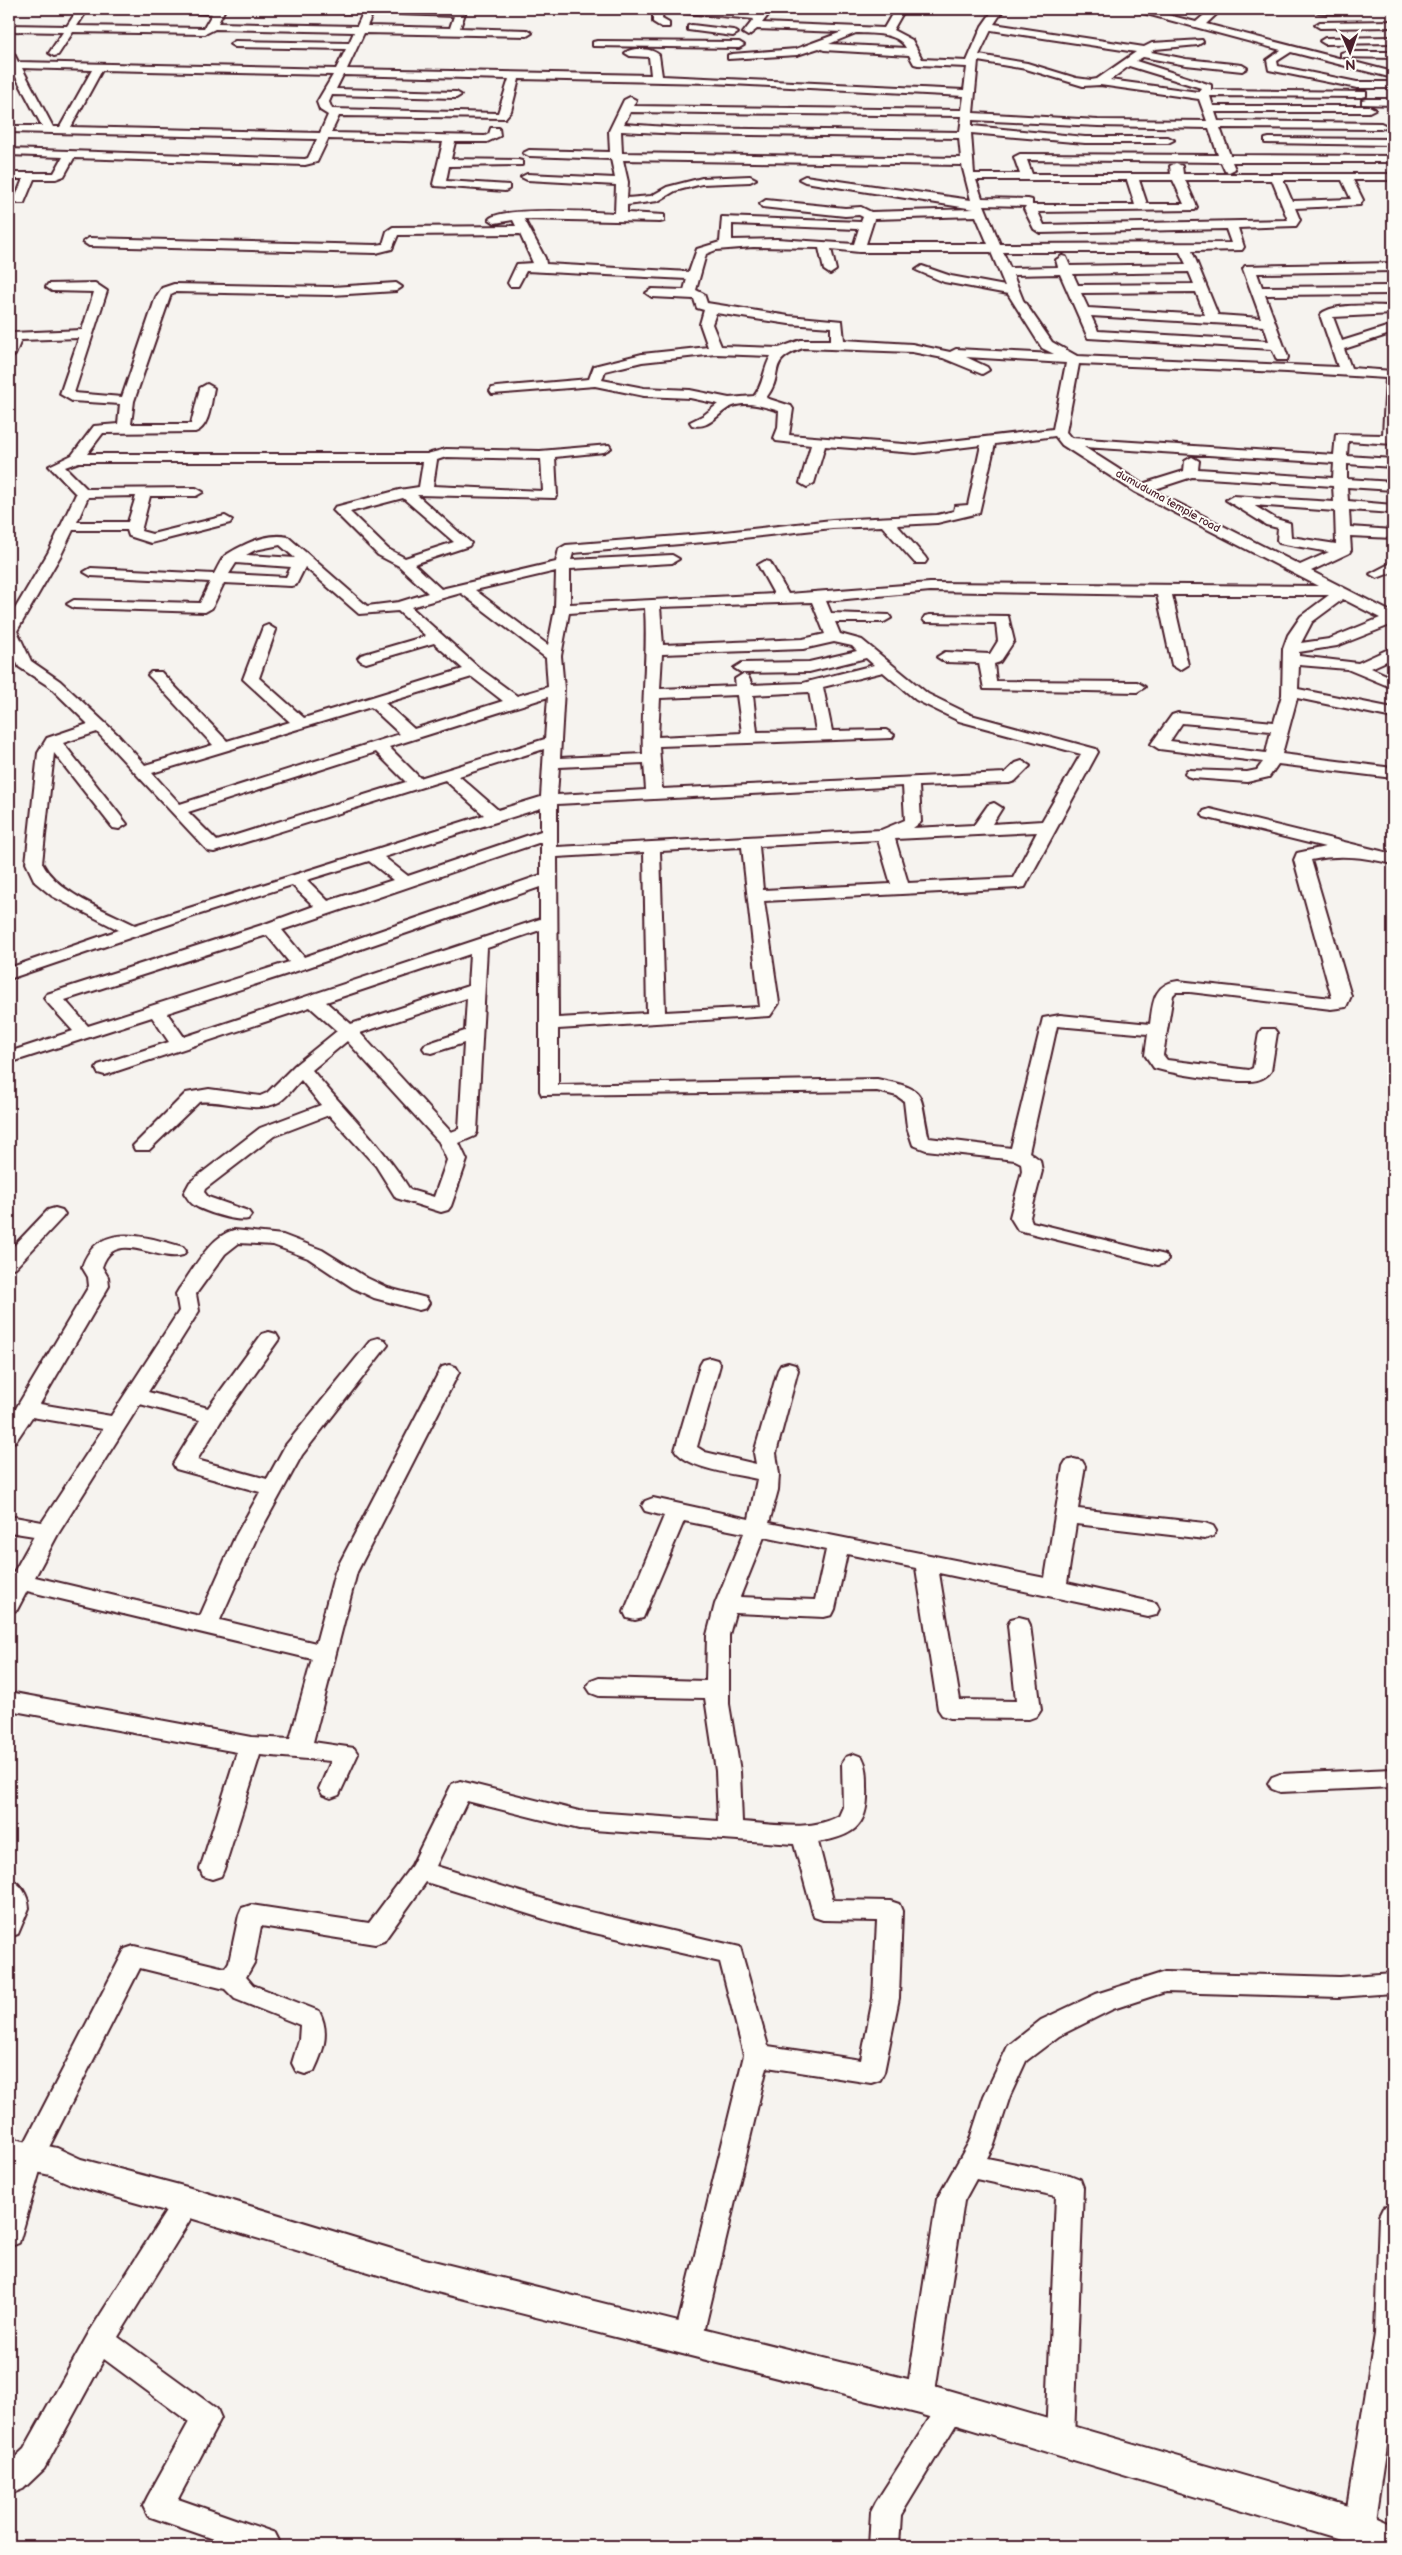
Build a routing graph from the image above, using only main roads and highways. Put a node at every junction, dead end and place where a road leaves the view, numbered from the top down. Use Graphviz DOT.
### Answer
graph roads {
  1 [pos="19,2160"];
  2 [pos="1379,2533"];
  1 -- 2 [label="main road"];
}
